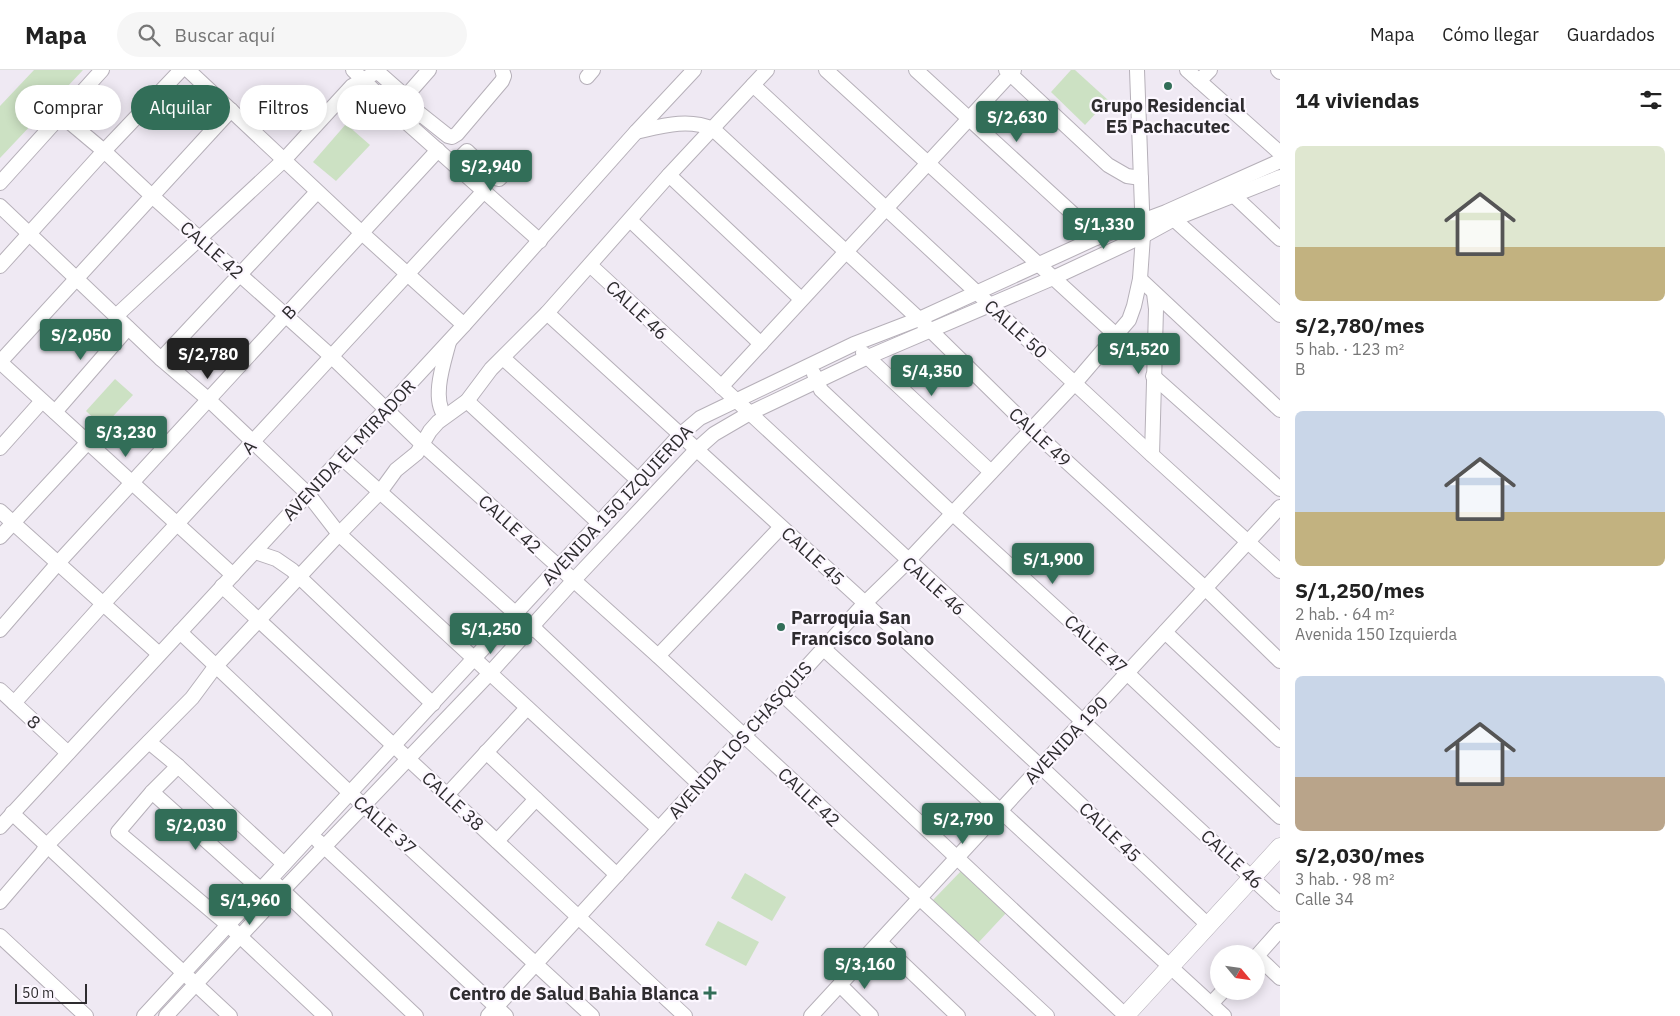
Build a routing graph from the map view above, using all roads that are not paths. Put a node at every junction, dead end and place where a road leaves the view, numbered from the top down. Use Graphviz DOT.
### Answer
graph roads {
  1 [pos="102,70"];
  2 [pos="181,70"];
  3 [pos="188,70"];
  4 [pos="429,70"];
  5 [pos="502,70"];
  6 [pos="693,70"];
  7 [pos="767,70"];
  8 [pos="826,70"];
  9 [pos="916,70"];
  10 [pos="1137,70"];
  11 [pos="1187,70"];
  12 [pos="1210,70"];
  13 [pos="1010,71"];
  14 [pos="358,74"];
  15 [pos="1199,81"];
  16 [pos="88,85"];
  17 [pos="369,85"];
  18 [pos="753,85"];
  19 [pos="231,110"];
  20 [pos="424,117"];
  21 [pos="969,119"];
  22 [pos="713,129"];
  23 [pos="48,130"];
  24 [pos="79,130"];
  25 [pos="416,130"];
  26 [pos="636,132"];
  27 [pos="438,150"];
  28 [pos="104,151"];
  29 [pos="1280,153"];
  30 [pos="284,160"];
  31 [pos="1280,161"];
  32 [pos="928,163"];
  33 [pos="454,164"];
  34 [pos="511,167"];
  35 [pos="669,175"];
  36 [pos="1280,177"];
  37 [pos="1141,178"];
  38 [pos="0,183"];
  39 [pos="1224,186"];
  40 [pos="484,190"];
  41 [pos="317,192"];
  42 [pos="152,196"];
  43 [pos="1234,196"];
  44 [pos="0,206"];
  45 [pos="886,209"];
  46 [pos="1170,215"];
  47 [pos="630,220"];
  48 [pos="1143,221"];
  49 [pos="29,234"];
  50 [pos="363,234"];
  51 [pos="1143,236"];
  52 [pos="1096,238"];
  53 [pos="1280,238"];
  54 [pos="199,239"];
  55 [pos="540,241"];
  56 [pos="845,252"];
  57 [pos="1037,264"];
  58 [pos="590,265"];
  59 [pos="0,266"];
  60 [pos="240,274"];
  61 [pos="407,274"];
  62 [pos="77,278"];
  63 [pos="1053,278"];
  64 [pos="1140,280"];
  65 [pos="975,292"];
  66 [pos="1154,293"];
  67 [pos="801,299"];
  68 [pos="990,306"];
  69 [pos="546,313"];
  70 [pos="1280,315"];
  71 [pos="116,316"];
  72 [pos="286,316"];
  73 [pos="919,319"];
  74 [pos="464,325"];
  75 [pos="128,328"];
  76 [pos="931,331"];
  77 [pos="1117,336"];
  78 [pos="449,341"];
  79 [pos="761,344"];
  80 [pos="854,344"];
  81 [pos="332,357"];
  82 [pos="868,357"];
  83 [pos="502,358"];
  84 [pos="161,359"];
  85 [pos="0,362"];
  86 [pos="810,364"];
  87 [pos="1154,376"];
  88 [pos="817,382"];
  89 [pos="1076,383"];
  90 [pos="720,387"];
  91 [pos="209,400"];
  92 [pos="736,400"];
  93 [pos="42,401"];
  94 [pos="467,401"];
  95 [pos="386,410"];
  96 [pos="1280,410"];
  97 [pos="54,412"];
  98 [pos="750,413"];
  99 [pos="445,416"];
  100 [pos="1031,430"];
  101 [pos="680,435"];
  102 [pos="88,442"];
  103 [pos="253,443"];
  104 [pos="422,444"];
  105 [pos="0,448"];
  106 [pos="696,450"];
  107 [pos="1152,455"];
  108 [pos="341,457"];
  109 [pos="991,472"];
  110 [pos="638,480"];
  111 [pos="133,484"];
  112 [pos="1280,489"];
  113 [pos="380,492"];
  114 [pos="308,494"];
  115 [pos="1280,507"];
  116 [pos="0,510"];
  117 [pos="952,513"];
  118 [pos="13,522"];
  119 [pos="599,522"];
  120 [pos="177,524"];
  121 [pos="781,527"];
  122 [pos="339,534"];
  123 [pos="0,537"];
  124 [pos="1248,542"];
  125 [pos="255,552"];
  126 [pos="907,562"];
  127 [pos="58,563"];
  128 [pos="558,568"];
  129 [pos="1280,571"];
  130 [pos="233,575"];
  131 [pos="300,578"];
  132 [pos="573,581"];
  133 [pos="222,586"];
  134 [pos="1206,589"];
  135 [pos="103,604"];
  136 [pos="865,604"];
  137 [pos="515,614"];
  138 [pos="258,620"];
  139 [pos="532,627"];
  140 [pos="0,630"];
  141 [pos="180,632"];
  142 [pos="1165,632"];
  143 [pos="824,649"];
  144 [pos="159,654"];
  145 [pos="658,656"];
  146 [pos="474,659"];
  147 [pos="1280,661"];
  148 [pos="215,667"];
  149 [pos="490,673"];
  150 [pos="1127,673"];
  151 [pos="0,690"];
  152 [pos="782,694"];
  153 [pos="14,703"];
  154 [pos="433,704"];
  155 [pos="528,708"];
  156 [pos="1083,721"];
  157 [pos="744,736"];
  158 [pos="1280,740"];
  159 [pos="149,742"];
  160 [pos="394,745"];
  161 [pos="486,752"];
  162 [pos="68,753"];
  163 [pos="408,759"];
  164 [pos="178,766"];
  165 [pos="1041,767"];
  166 [pos="700,784"];
  167 [pos="152,792"];
  168 [pos="350,793"];
  169 [pos="447,795"];
  170 [pos="536,799"];
  171 [pos="364,806"];
  172 [pos="1000,811"];
  173 [pos="12,814"];
  174 [pos="1280,817"];
  175 [pos="0,827"];
  176 [pos="659,829"];
  177 [pos="311,835"];
  178 [pos="497,841"];
  179 [pos="47,845"];
  180 [pos="325,848"];
  181 [pos="1280,848"];
  182 [pos="957,858"];
  183 [pos="284,864"];
  184 [pos="617,875"];
  185 [pos="270,878"];
  186 [pos="1252,878"];
  187 [pos="260,889"];
  188 [pos="283,890"];
  189 [pos="919,899"];
  190 [pos="0,902"];
  191 [pos="1280,904"];
  192 [pos="578,917"];
  193 [pos="228,925"];
  194 [pos="1208,925"];
  195 [pos="1280,930"];
  196 [pos="0,936"];
  197 [pos="241,937"];
  198 [pos="880,942"];
  199 [pos="1265,946"];
  200 [pos="536,964"];
  201 [pos="1265,964"];
  202 [pos="1170,967"];
  203 [pos="183,972"];
  204 [pos="1280,978"];
  205 [pos="196,984"];
  206 [pos="840,985"];
  207 [pos="1215,1000"];
  208 [pos="1211,1004"];
  209 [pos="497,1013"];
  210 [pos="86,1016"];
  211 [pos="144,1016"];
  212 [pos="166,1016"];
  213 [pos="230,1016"];
  214 [pos="325,1016"];
  215 [pos="416,1016"];
  216 [pos="592,1016"];
  217 [pos="685,1016"];
  218 [pos="811,1016"];
  219 [pos="871,1016"];
  220 [pos="958,1016"];
  221 [pos="1047,1016"];
  222 [pos="1125,1016"];
  223 [pos="1224,1016"];
  1 -- 16 [label="street"];
  2 -- 28 [label="street"];
  3 -- 19 [label="street"];
  4 -- 14 [label="street"];
  5 -- 20 [label="street"];
  6 -- 26 [label="street, AVENIDA EL MIRADOR"];
  7 -- 18 [label="street"];
  8 -- 32 [label="street"];
  9 -- 21 [label="street"];
  10 -- 37 [label="street, AVENIDA LOS CHASQUIS"];
  11 -- 15 [label="street"];
  12 -- 15 [label="street"];
  13 -- 21 [label="street"];
  13 -- 37 [label="street"];
  14 -- 17 [label="street"];
  14 -- 30 [label="street"];
  15 -- 29 [label="street"];
  18 -- 22 [label="street"];
  18 -- 45 [label="street, CALLE 50"];
  19 -- 30 [label="street"];
  19 -- 42 [label="street"];
  21 -- 32 [label="street"];
  21 -- 52 [label="street"];
  22 -- 26 [label="street"];
  22 -- 35 [label="street"];
  22 -- 56 [label="street, CALLE 49"];
  23 -- 38 [label="street"];
  24 -- 28 [label="street, CALLE 42"];
  25 -- 27 [label="street"];
  26 -- 55 [label="street, AVENIDA EL MIRADOR"];
  27 -- 33 [label="street"];
  27 -- 50 [label="street, B"];
  28 -- 42 [label="street, CALLE 42"];
  28 -- 49 [label="street"];
  30 -- 41 [label="street"];
  30 -- 54 [label="street"];
  31 -- 39 [label="street, AVENIDA 150 IZQUIERDA"];
  32 -- 45 [label="street"];
  32 -- 57 [label="street"];
  33 -- 34 [label="street"];
  33 -- 40 [label="street"];
  35 -- 47 [label="street"];
  35 -- 67 [label="street"];
  36 -- 43 [label="street, AVENIDA 150 IZQUIERDA"];
  37 -- 48 [label="street, AVENIDA LOS CHASQUIS"];
  39 -- 43 [label="street"];
  39 -- 46 [label="street, AVENIDA 150 IZQUIERDA"];
  40 -- 55 [label="street"];
  40 -- 61 [label="street, A"];
  41 -- 50 [label="street"];
  41 -- 60 [label="street"];
  42 -- 54 [label="street, CALLE 42"];
  42 -- 62 [label="street"];
  43 -- 46 [label="street, AVENIDA 150 IZQUIERDA"];
  43 -- 53 [label="street"];
  44 -- 49 [label="street"];
  45 -- 56 [label="street"];
  45 -- 65 [label="street, CALLE 50"];
  46 -- 48 [label="street, AVENIDA 150 IZQUIERDA"];
  46 -- 51 [label="street, AVENIDA 150 IZQUIERDA"];
  46 -- 70 [label="street"];
  47 -- 58 [label="street"];
  47 -- 79 [label="street"];
  48 -- 51 [label="street, AVENIDA LOS CHASQUIS"];
  48 -- 52 [label="street, AVENIDA 150 IZQUIERDA"];
  49 -- 59 [label="street"];
  49 -- 62 [label="street"];
  50 -- 61 [label="street"];
  50 -- 72 [label="street, B"];
  51 -- 63 [label="street, AVENIDA 150 IZQUIERDA"];
  51 -- 64 [label="street, AVENIDA LOS CHASQUIS"];
  52 -- 57 [label="street, AVENIDA 150 IZQUIERDA"];
  54 -- 60 [label="street, CALLE 42"];
  54 -- 71 [label="street"];
  55 -- 74 [label="street, AVENIDA EL MIRADOR"];
  56 -- 67 [label="street"];
  56 -- 73 [label="street, CALLE 49"];
  57 -- 63 [label="street"];
  57 -- 65 [label="street, AVENIDA 150 IZQUIERDA"];
  58 -- 69 [label="street"];
  58 -- 90 [label="street, CALLE 46"];
  60 -- 72 [label="street, CALLE 42"];
  60 -- 84 [label="street"];
  61 -- 74 [label="street"];
  61 -- 81 [label="street, A"];
  62 -- 71 [label="street"];
  62 -- 85 [label="street"];
  63 -- 68 [label="street, AVENIDA 150 IZQUIERDA"];
  63 -- 77 [label="street"];
  64 -- 66 [label="street"];
  64 -- 77 [label="street, AVENIDA LOS CHASQUIS"];
  65 -- 68 [label="street, CALLE 50"];
  65 -- 73 [label="street, AVENIDA 150 IZQUIERDA"];
  66 -- 87 [label="street"];
  66 -- 96 [label="street"];
  67 -- 79 [label="street"];
  68 -- 76 [label="street, AVENIDA 150 IZQUIERDA"];
  68 -- 89 [label="street, CALLE 50"];
  69 -- 83 [label="street"];
  69 -- 101 [label="street, CALLE 45"];
  71 -- 75 [label="street"];
  72 -- 81 [label="street, CALLE 42"];
  72 -- 91 [label="street, B"];
  73 -- 76 [label="street, CALLE 49"];
  73 -- 80 [label="street, AVENIDA 150 IZQUIERDA"];
  74 -- 78 [label="street, AVENIDA EL MIRADOR"];
  75 -- 84 [label="street"];
  75 -- 97 [label="street"];
  76 -- 82 [label="street, AVENIDA 150 IZQUIERDA"];
  76 -- 100 [label="street, CALLE 49"];
  77 -- 89 [label="street, AVENIDA LOS CHASQUIS"];
  78 -- 95 [label="street, AVENIDA EL MIRADOR"];
  78 -- 99 [label="street"];
  79 -- 90 [label="street"];
  80 -- 82 [label="street"];
  80 -- 86 [label="street, AVENIDA 150 IZQUIERDA"];
  81 -- 95 [label="street, CALLE 42"];
  81 -- 103 [label="street, A"];
  82 -- 88 [label="street, AVENIDA 150 IZQUIERDA"];
  82 -- 109 [label="street"];
  83 -- 94 [label="street"];
  83 -- 110 [label="street"];
  84 -- 91 [label="street"];
  85 -- 93 [label="street"];
  86 -- 88 [label="street, CALLE 47"];
  86 -- 92 [label="street, AVENIDA 150 IZQUIERDA"];
  87 -- 107 [label="street"];
  87 -- 112 [label="street"];
  88 -- 98 [label="street, AVENIDA 150 IZQUIERDA"];
  88 -- 117 [label="street, CALLE 47"];
  89 -- 100 [label="street, AVENIDA LOS CHASQUIS"];
  89 -- 107 [label="street, CALLE 50"];
  90 -- 92 [label="street, CALLE 46"];
  91 -- 103 [label="street"];
  91 -- 111 [label="street, B"];
  92 -- 98 [label="street, CALLE 46"];
  92 -- 101 [label="street, AVENIDA 150 IZQUIERDA"];
  93 -- 97 [label="street"];
  93 -- 105 [label="street"];
  94 -- 99 [label="street"];
  94 -- 119 [label="street"];
  95 -- 104 [label="street, CALLE 42"];
  95 -- 108 [label="street, AVENIDA EL MIRADOR"];
  97 -- 102 [label="street"];
  98 -- 106 [label="street, AVENIDA 150 IZQUIERDA"];
  98 -- 126 [label="street, CALLE 46"];
  99 -- 104 [label="street"];
  100 -- 109 [label="street, AVENIDA LOS CHASQUIS"];
  100 -- 134 [label="street, CALLE 49"];
  101 -- 106 [label="street, CALLE 45"];
  101 -- 110 [label="street, AVENIDA 150 IZQUIERDA"];
  102 -- 111 [label="street"];
  102 -- 118 [label="street"];
  103 -- 114 [label="street"];
  103 -- 120 [label="street, A"];
  104 -- 113 [label="street"];
  104 -- 128 [label="street, CALLE 42"];
  106 -- 121 [label="street, CALLE 45"];
  106 -- 132 [label="street, AVENIDA 150 IZQUIERDA"];
  107 -- 124 [label="street, CALLE 50"];
  108 -- 113 [label="street"];
  108 -- 114 [label="street, AVENIDA EL MIRADOR"];
  109 -- 117 [label="street, AVENIDA LOS CHASQUIS"];
  110 -- 119 [label="street, AVENIDA 150 IZQUIERDA"];
  111 -- 120 [label="street"];
  111 -- 127 [label="street, B"];
  113 -- 122 [label="street"];
  113 -- 137 [label="street"];
  114 -- 122 [label="street"];
  114 -- 125 [label="street, AVENIDA EL MIRADOR"];
  115 -- 124 [label="street, AVENIDA 190"];
  116 -- 118 [label="street"];
  117 -- 126 [label="street, AVENIDA LOS CHASQUIS"];
  117 -- 150 [label="street, CALLE 47"];
  118 -- 123 [label="street"];
  118 -- 127 [label="street"];
  119 -- 128 [label="street, AVENIDA 150 IZQUIERDA"];
  120 -- 130 [label="street"];
  120 -- 135 [label="street, A"];
  121 -- 136 [label="street, CALLE 45"];
  121 -- 145 [label="street"];
  122 -- 131 [label="street"];
  122 -- 146 [label="street"];
  124 -- 129 [label="street, CALLE 50"];
  124 -- 134 [label="street, AVENIDA 190"];
  125 -- 130 [label="street, AVENIDA EL MIRADOR"];
  125 -- 131 [label="street"];
  126 -- 136 [label="street, AVENIDA LOS CHASQUIS"];
  126 -- 156 [label="street, CALLE 46"];
  127 -- 135 [label="street"];
  127 -- 140 [label="street, B"];
  128 -- 132 [label="street, CALLE 42"];
  128 -- 137 [label="street, AVENIDA 150 IZQUIERDA"];
  130 -- 133 [label="street, AVENIDA EL MIRADOR"];
  131 -- 138 [label="street"];
  131 -- 154 [label="street"];
  132 -- 139 [label="street, AVENIDA 150 IZQUIERDA"];
  132 -- 145 [label="street, CALLE 42"];
  133 -- 138 [label="street, CALLE 38"];
  133 -- 141 [label="street, AVENIDA EL MIRADOR"];
  134 -- 142 [label="street, AVENIDA 190"];
  134 -- 147 [label="street, CALLE 49"];
  135 -- 144 [label="street"];
  135 -- 153 [label="street, A"];
  136 -- 143 [label="street, AVENIDA LOS CHASQUIS"];
  136 -- 165 [label="street, CALLE 45"];
  137 -- 139 [label="street"];
  137 -- 146 [label="street, AVENIDA 150 IZQUIERDA"];
  138 -- 148 [label="street"];
  138 -- 160 [label="street, CALLE 38"];
  139 -- 149 [label="street, AVENIDA 150 IZQUIERDA"];
  139 -- 166 [label="street"];
  141 -- 144 [label="street, AVENIDA EL MIRADOR"];
  141 -- 148 [label="street, CALLE 37"];
  142 -- 150 [label="street, AVENIDA 190"];
  142 -- 158 [label="street"];
  143 -- 152 [label="street, AVENIDA LOS CHASQUIS"];
  143 -- 172 [label="street"];
  144 -- 162 [label="street, AVENIDA EL MIRADOR"];
  145 -- 157 [label="street, CALLE 42"];
  146 -- 149 [label="street"];
  146 -- 154 [label="street, AVENIDA 150 IZQUIERDA"];
  148 -- 159 [label="street"];
  148 -- 168 [label="street, CALLE 37"];
  149 -- 155 [label="street"];
  149 -- 163 [label="street, AVENIDA 150 IZQUIERDA"];
  150 -- 156 [label="street, AVENIDA 190"];
  150 -- 174 [label="street, CALLE 47"];
  151 -- 153 [label="street, 8"];
  152 -- 157 [label="street, AVENIDA LOS CHASQUIS"];
  152 -- 182 [label="street"];
  153 -- 162 [label="street, 8"];
  154 -- 160 [label="street, AVENIDA 150 IZQUIERDA"];
  155 -- 161 [label="street"];
  155 -- 176 [label="street"];
  156 -- 165 [label="street, AVENIDA 190"];
  156 -- 186 [label="street, CALLE 46"];
  157 -- 166 [label="street, AVENIDA LOS CHASQUIS"];
  157 -- 189 [label="street, CALLE 42"];
  159 -- 164 [label="street"];
  159 -- 179 [label="street"];
  160 -- 163 [label="street, CALLE 38"];
  160 -- 168 [label="street, AVENIDA 150 IZQUIERDA"];
  161 -- 169 [label="street"];
  161 -- 170 [label="street"];
  162 -- 173 [label="street, AVENIDA EL MIRADOR"];
  163 -- 169 [label="street, CALLE 38"];
  163 -- 171 [label="street, AVENIDA 150 IZQUIERDA"];
  164 -- 167 [label="street"];
  164 -- 183 [label="street"];
  165 -- 172 [label="street, AVENIDA 190"];
  165 -- 194 [label="street, CALLE 45"];
  166 -- 176 [label="street, AVENIDA LOS CHASQUIS"];
  167 -- 187 [label="street"];
  167 -- 193 [label="street"];
  168 -- 171 [label="street, CALLE 37"];
  168 -- 177 [label="street, AVENIDA 150 IZQUIERDA"];
  169 -- 178 [label="street, CALLE 38"];
  170 -- 178 [label="street"];
  170 -- 184 [label="street"];
  171 -- 180 [label="street, AVENIDA 150 IZQUIERDA"];
  171 -- 200 [label="street, CALLE 37"];
  172 -- 182 [label="street, AVENIDA 190"];
  172 -- 202 [label="street"];
  173 -- 175 [label="street, AVENIDA EL MIRADOR"];
  173 -- 179 [label="street"];
  176 -- 184 [label="street, AVENIDA LOS CHASQUIS"];
  177 -- 180 [label="street"];
  177 -- 183 [label="street, AVENIDA 150 IZQUIERDA"];
  178 -- 192 [label="street, CALLE 38"];
  179 -- 190 [label="street"];
  179 -- 203 [label="street"];
  180 -- 188 [label="street, AVENIDA 150 IZQUIERDA"];
  180 -- 209 [label="street"];
  181 -- 186 [label="main road"];
  182 -- 189 [label="street, AVENIDA 190"];
  182 -- 222 [label="street"];
  183 -- 185 [label="street, AVENIDA 150 IZQUIERDA"];
  184 -- 192 [label="street, AVENIDA LOS CHASQUIS"];
  185 -- 187 [label="street, AVENIDA 150 IZQUIERDA"];
  185 -- 188 [label="street"];
  186 -- 191 [label="street, CALLE 46"];
  186 -- 194 [label="main road"];
  187 -- 193 [label="street, AVENIDA 150 IZQUIERDA"];
  188 -- 197 [label="street, AVENIDA 150 IZQUIERDA"];
  188 -- 215 [label="street"];
  189 -- 198 [label="street, AVENIDA 190"];
  189 -- 221 [label="street, CALLE 42"];
  192 -- 200 [label="street, AVENIDA LOS CHASQUIS"];
  192 -- 217 [label="street, CALLE 38"];
  193 -- 197 [label="street"];
  193 -- 203 [label="street, AVENIDA 150 IZQUIERDA"];
  194 -- 202 [label="main road"];
  195 -- 199 [label="street"];
  196 -- 210 [label="street"];
  197 -- 205 [label="street, AVENIDA 150 IZQUIERDA"];
  197 -- 214 [label="street"];
  198 -- 206 [label="street, AVENIDA 190"];
  198 -- 220 [label="street"];
  200 -- 209 [label="street, AVENIDA LOS CHASQUIS"];
  200 -- 216 [label="street, CALLE 37"];
  201 -- 204 [label="street"];
  202 -- 208 [label="street"];
  202 -- 222 [label="main road"];
  203 -- 205 [label="street"];
  203 -- 211 [label="street, AVENIDA 150 IZQUIERDA"];
  205 -- 212 [label="street, AVENIDA 150 IZQUIERDA"];
  205 -- 213 [label="street"];
  206 -- 218 [label="street, AVENIDA 190"];
  206 -- 219 [label="street"];
  207 -- 208 [label="street"];
  208 -- 223 [label="street"];
}
